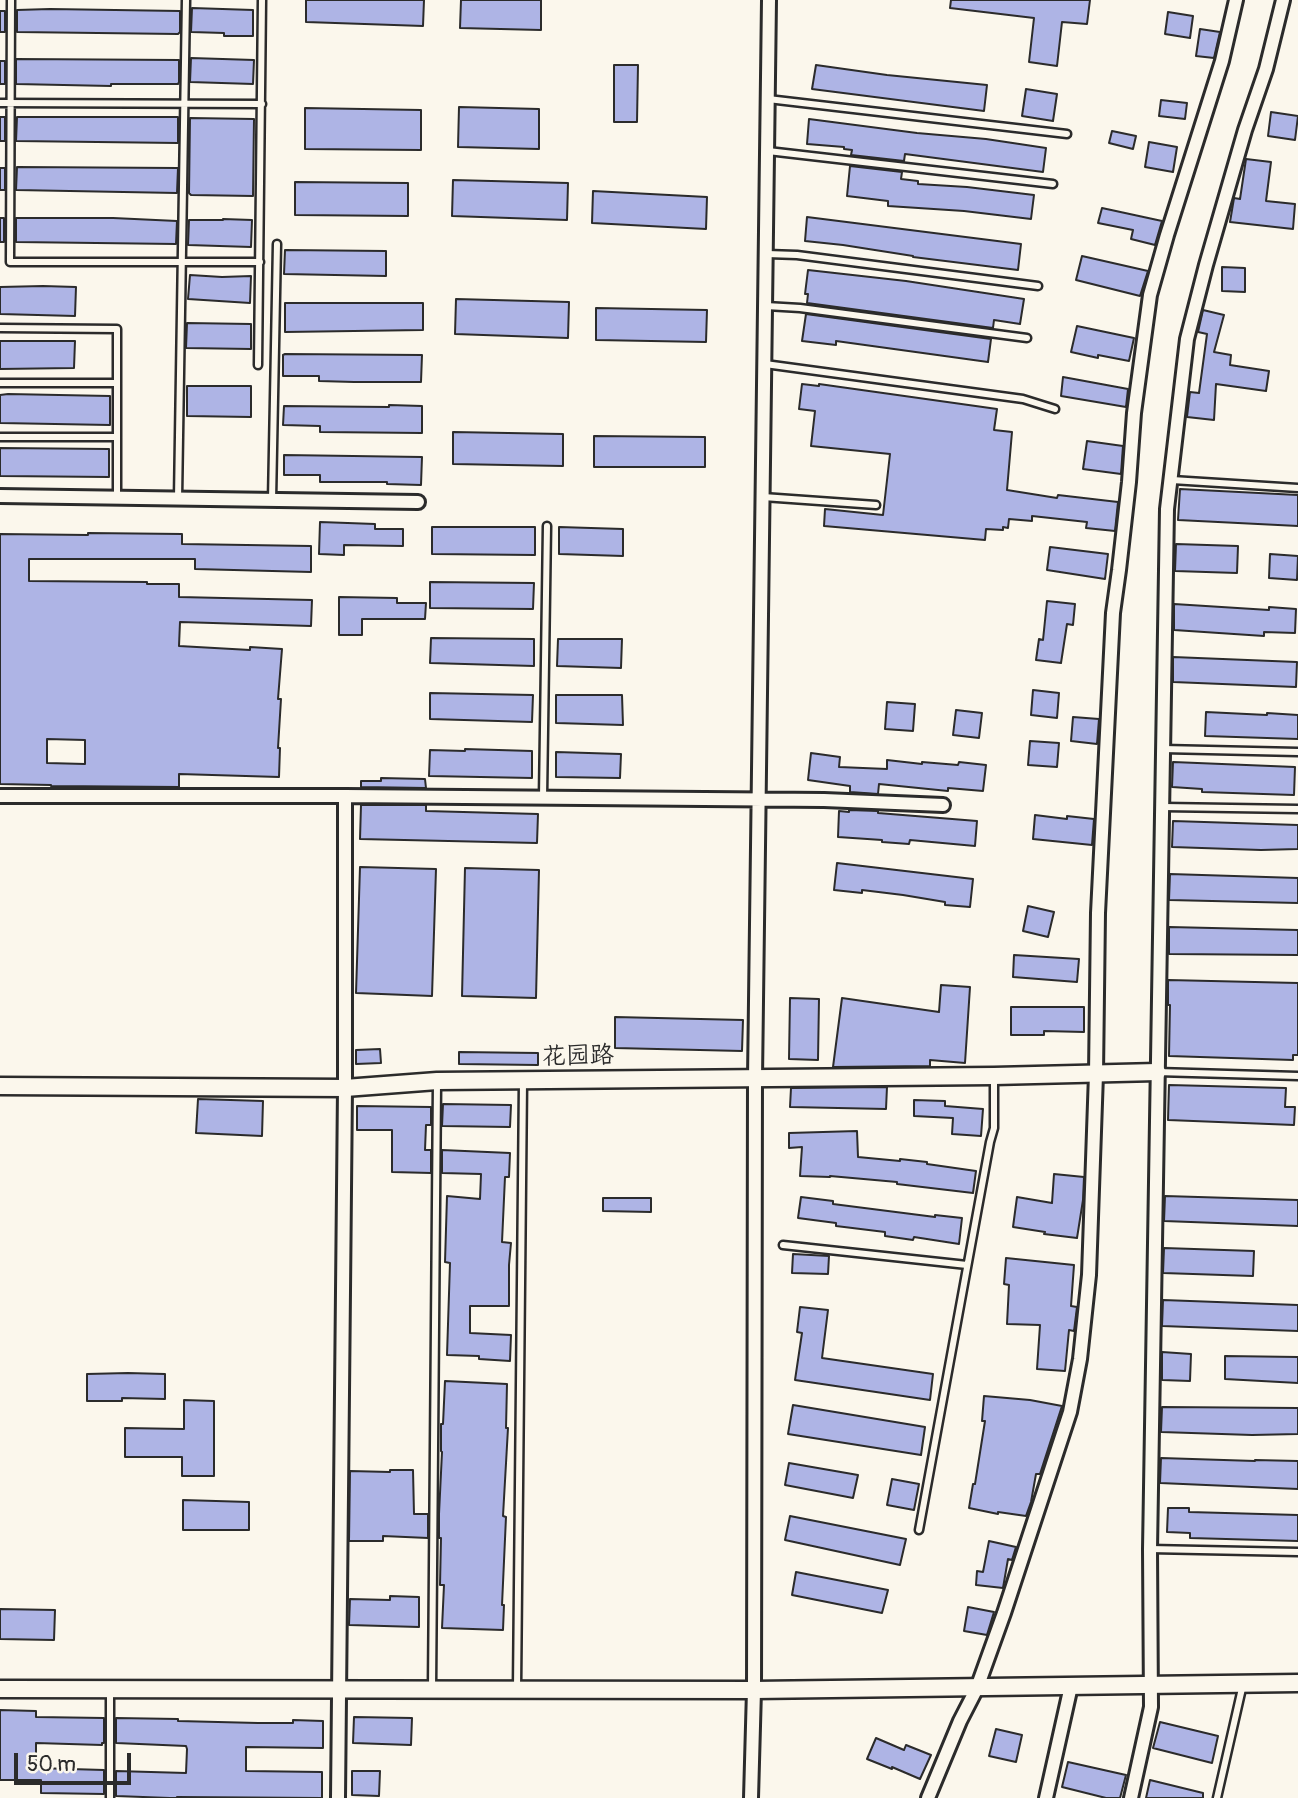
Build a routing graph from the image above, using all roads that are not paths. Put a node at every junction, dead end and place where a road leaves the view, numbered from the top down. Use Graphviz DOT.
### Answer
graph roads {
  1 [pos="11,0"];
  2 [pos="186,0"];
  3 [pos="262,0"];
  4 [pos="769,0"];
  5 [pos="1236,0"];
  6 [pos="1283,0"];
  7 [pos="768,99"];
  8 [pos="0,103"];
  9 [pos="10,103"];
  10 [pos="185,103"];
  11 [pos="262,104"];
  12 [pos="1068,134"];
  13 [pos="768,151"];
  14 [pos="1053,184"];
  15 [pos="277,244"];
  16 [pos="767,254"];
  17 [pos="183,262"];
  18 [pos="260,262"];
  19 [pos="1038,286"];
  20 [pos="766,306"];
  21 [pos="0,328"];
  22 [pos="1027,338"];
  23 [pos="765,364"];
  24 [pos="258,365"];
  25 [pos="0,383"];
  26 [pos="117,383"];
  27 [pos="1055,409"];
  28 [pos="0,437"];
  29 [pos="117,438"];
  30 [pos="1172,481"];
  31 [pos="1298,488"];
  32 [pos="0,496"];
  33 [pos="117,497"];
  34 [pos="763,497"];
  35 [pos="178,498"];
  36 [pos="272,499"];
  37 [pos="418,502"];
  38 [pos="876,505"];
  39 [pos="547,526"];
  40 [pos="1163,750"];
  41 [pos="1298,752"];
  42 [pos="0,796"];
  43 [pos="345,796"];
  44 [pos="543,797"];
  45 [pos="759,799"];
  46 [pos="943,805"];
  47 [pos="1163,807"];
  48 [pos="1298,809"];
  49 [pos="1157,1072"];
  50 [pos="1096,1074"];
  51 [pos="994,1076"];
  52 [pos="1298,1076"];
  53 [pos="755,1077"];
  54 [pos="523,1080"];
  55 [pos="437,1082"];
  56 [pos="0,1086"];
  57 [pos="345,1087"];
  58 [pos="783,1245"];
  59 [pos="967,1265"];
  60 [pos="919,1530"];
  61 [pos="1150,1549"];
  62 [pos="1298,1552"];
  63 [pos="1298,1683"];
  64 [pos="1243,1684"];
  65 [pos="1152,1685"];
  66 [pos="1070,1686"];
  67 [pos="977,1688"];
  68 [pos="0,1689"];
  69 [pos="110,1689"];
  70 [pos="340,1689"];
  71 [pos="517,1689"];
  72 [pos="432,1690"];
  73 [pos="754,1690"];
  74 [pos="110,1798"];
  75 [pos="338,1798"];
  76 [pos="751,1798"];
  77 [pos="928,1798"];
  78 [pos="1046,1798"];
  79 [pos="1131,1798"];
  80 [pos="1217,1798"];
  1 -- 9 [label="lane"];
  2 -- 10 [label="lane"];
  3 -- 11 [label="lane"];
  4 -- 7 [label="street"];
  5 -- 50 [label="street"];
  6 -- 30 [label="street"];
  7 -- 12 [label="lane"];
  7 -- 13 [label="street"];
  8 -- 9 [label="lane"];
  9 -- 10 [label="lane"];
  9 -- 17 [label="lane"];
  10 -- 11 [label="lane"];
  10 -- 17 [label="lane"];
  11 -- 18 [label="lane"];
  13 -- 14 [label="lane"];
  13 -- 16 [label="street"];
  15 -- 36 [label="lane"];
  16 -- 19 [label="lane"];
  16 -- 20 [label="street"];
  17 -- 18 [label="lane"];
  17 -- 35 [label="lane"];
  18 -- 24 [label="lane"];
  20 -- 22 [label="lane"];
  20 -- 23 [label="street"];
  21 -- 26 [label="lane"];
  23 -- 27 [label="lane"];
  23 -- 34 [label="street"];
  25 -- 26 [label="lane"];
  26 -- 29 [label="lane"];
  28 -- 29 [label="lane"];
  29 -- 33 [label="lane"];
  30 -- 31 [label="lane"];
  30 -- 40 [label="street"];
  32 -- 33 [label="street"];
  33 -- 35 [label="street"];
  34 -- 38 [label="lane"];
  34 -- 45 [label="street"];
  35 -- 36 [label="street"];
  36 -- 37 [label="street"];
  39 -- 44 [label="lane"];
  40 -- 41 [label="lane"];
  40 -- 47 [label="street"];
  42 -- 43 [label="street"];
  43 -- 44 [label="street"];
  43 -- 57 [label="street"];
  44 -- 45 [label="street"];
  45 -- 46 [label="street"];
  45 -- 53 [label="street"];
  47 -- 48 [label="lane"];
  47 -- 49 [label="street"];
  49 -- 50 [label="street, 花园路"];
  49 -- 52 [label="lane"];
  49 -- 61 [label="street"];
  50 -- 51 [label="street, 花园路"];
  50 -- 67 [label="street"];
  51 -- 53 [label="street, 花园路"];
  51 -- 59 [label="lane"];
  53 -- 54 [label="street, 花园路"];
  53 -- 73 [label="street"];
  54 -- 55 [label="street, 花园路"];
  54 -- 71 [label="lane"];
  55 -- 57 [label="street, 花园路"];
  55 -- 72 [label="lane"];
  56 -- 57 [label="street, 花园路"];
  57 -- 70 [label="street"];
  58 -- 59 [label="lane"];
  59 -- 60 [label="lane"];
  61 -- 62 [label="lane"];
  61 -- 65 [label="street"];
  63 -- 64 [label="street"];
  64 -- 65 [label="street"];
  64 -- 80 [label="lane"];
  65 -- 66 [label="street"];
  65 -- 79 [label="street"];
  66 -- 67 [label="street"];
  66 -- 78 [label="street"];
  67 -- 73 [label="street"];
  67 -- 77 [label="street"];
  68 -- 69 [label="street"];
  69 -- 70 [label="street"];
  69 -- 74 [label="lane"];
  70 -- 72 [label="street"];
  70 -- 75 [label="street"];
  71 -- 72 [label="street"];
  71 -- 73 [label="street"];
  73 -- 76 [label="street"];
}
